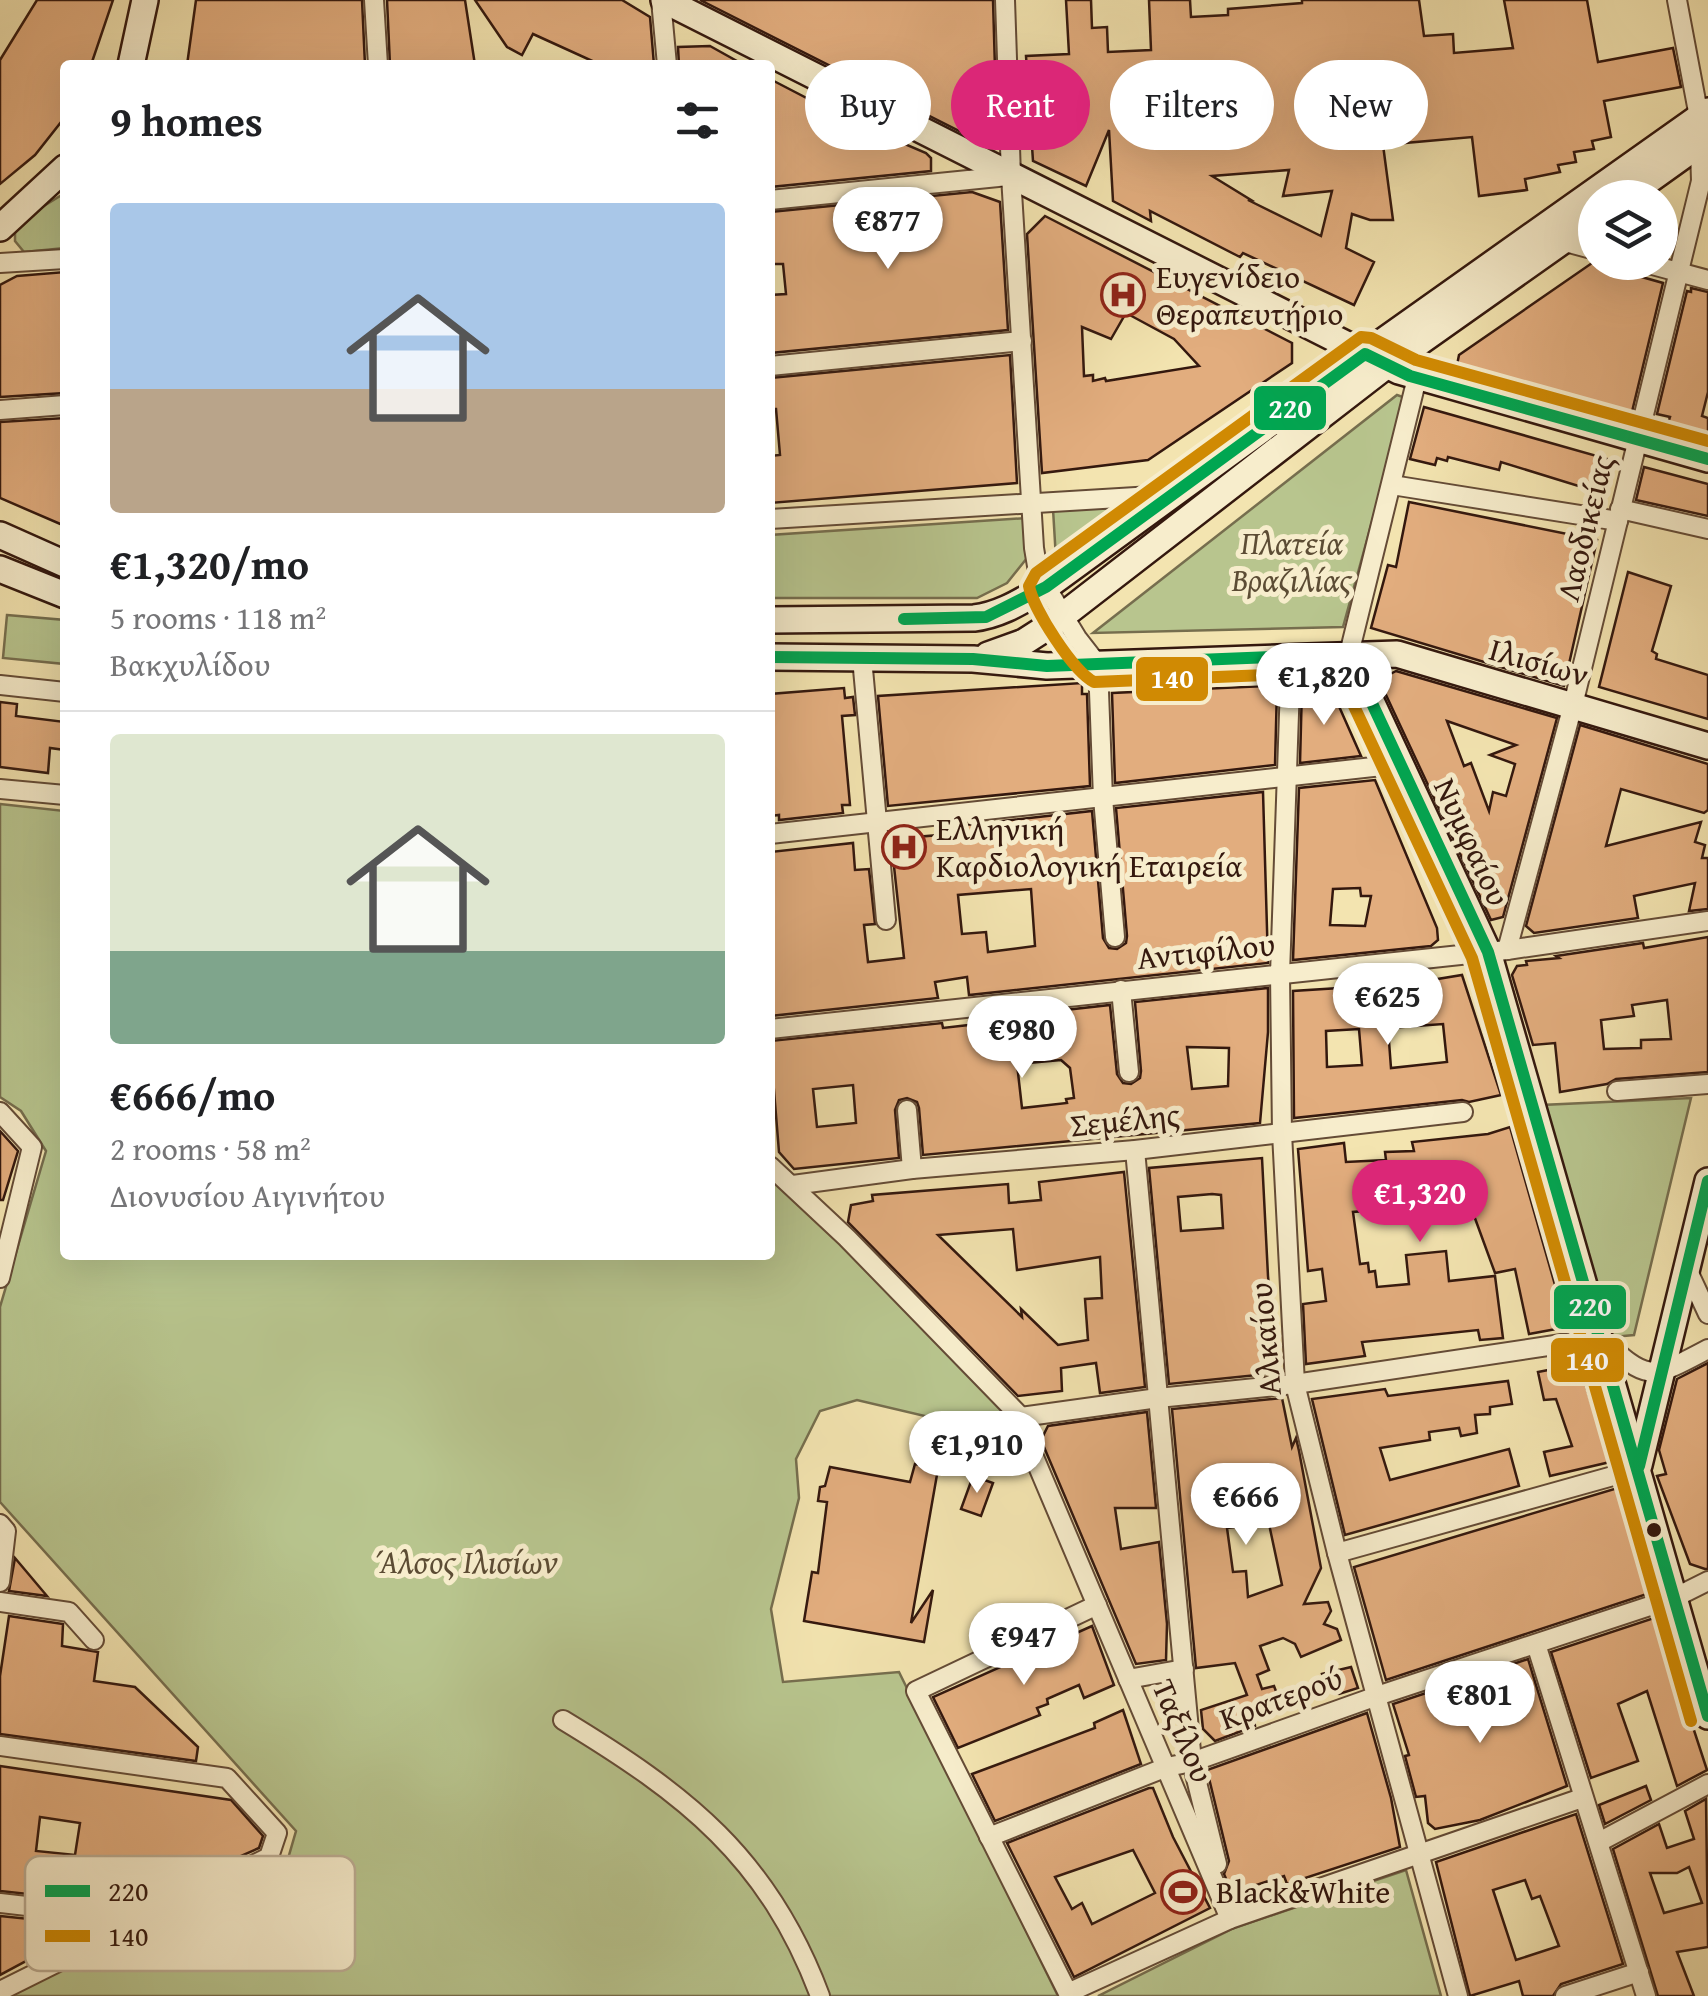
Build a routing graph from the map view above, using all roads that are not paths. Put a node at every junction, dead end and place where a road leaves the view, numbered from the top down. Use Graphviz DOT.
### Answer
graph roads {
  1 [pos="146,0"];
  2 [pos="374,0"];
  3 [pos="662,0"];
  4 [pos="1005,0"];
  5 [pos="1677,0"];
  6 [pos="132,60"];
  7 [pos="378,60"];
  8 [pos="667,60"];
  9 [pos="1704,128"];
  10 [pos="60,173"];
  11 [pos="1012,176"];
  12 [pos="1645,180"];
  13 [pos="775,200"];
  14 [pos="0,228"];
  15 [pos="1578,230"];
  16 [pos="1562,242"];
  17 [pos="1578,246"];
  18 [pos="60,259"];
  19 [pos="0,263"];
  20 [pos="1680,273"];
  21 [pos="1708,280"];
  22 [pos="1022,341"];
  23 [pos="1397,365"];
  24 [pos="775,366"];
  25 [pos="60,405"];
  26 [pos="0,410"];
  27 [pos="1637,440"];
  28 [pos="1708,459"];
  29 [pos="1392,485"];
  30 [pos="1172,495"];
  31 [pos="1030,503"];
  32 [pos="1619,515"];
  33 [pos="775,519"];
  34 [pos="1708,529"];
  35 [pos="0,534"];
  36 [pos="60,562"];
  37 [pos="0,569"];
  38 [pos="1046,587"];
  39 [pos="60,593"];
  40 [pos="1063,615"];
  41 [pos="775,620"];
  42 [pos="1349,654"];
  43 [pos="1291,656"];
  44 [pos="775,658"];
  45 [pos="862,658"];
  46 [pos="974,659"];
  47 [pos="1098,665"];
  48 [pos="0,685"];
  49 [pos="60,691"];
  50 [pos="1573,706"];
  51 [pos="1708,746"];
  52 [pos="1400,764"];
  53 [pos="1286,778"];
  54 [pos="0,789"];
  55 [pos="60,795"];
  56 [pos="1103,798"];
  57 [pos="875,822"];
  58 [pos="775,833"];
  59 [pos="886,920"];
  60 [pos="1708,920"];
  61 [pos="1115,937"];
  62 [pos="1497,951"];
  63 [pos="1280,974"];
  64 [pos="1121,990"];
  65 [pos="775,1028"];
  66 [pos="1129,1072"];
  67 [pos="1708,1084"];
  68 [pos="1617,1091"];
  69 [pos="907,1110"];
  70 [pos="0,1112"];
  71 [pos="1464,1112"];
  72 [pos="1282,1133"];
  73 [pos="1135,1150"];
  74 [pos="912,1169"];
  75 [pos="775,1170"];
  76 [pos="1708,1181"];
  77 [pos="793,1184"];
  78 [pos="1703,1225"];
  79 [pos="1686,1269"];
  80 [pos="0,1278"];
  81 [pos="1708,1314"];
  82 [pos="1601,1338"];
  83 [pos="1708,1349"];
  84 [pos="1662,1373"];
  85 [pos="1295,1384"];
  86 [pos="1158,1398"];
  87 [pos="1021,1417"];
  88 [pos="1638,1469"];
  89 [pos="0,1524"];
  90 [pos="1337,1553"];
  91 [pos="1708,1581"];
  92 [pos="0,1582"];
  93 [pos="1674,1598"];
  94 [pos="0,1602"];
  95 [pos="1097,1606"];
  96 [pos="94,1640"];
  97 [pos="1536,1644"];
  98 [pos="1184,1669"];
  99 [pos="1128,1678"];
  100 [pos="1377,1696"];
  101 [pos="1708,1716"];
  102 [pos="563,1720"];
  103 [pos="0,1746"];
  104 [pos="1192,1762"];
  105 [pos="1166,1767"];
  106 [pos="1708,1784"];
  107 [pos="1582,1798"];
  108 [pos="988,1837"];
  109 [pos="1598,1842"];
  110 [pos="1421,1854"];
  111 [pos="270,1856"];
  112 [pos="0,1903"];
  113 [pos="25,1906"];
  114 [pos="1230,1919"];
  115 [pos="39,1971"];
  116 [pos="1638,1972"];
  117 [pos="0,1991"];
  118 [pos="820,1996"];
  119 [pos="1458,1996"];
  120 [pos="1565,1996"];
  121 [pos="1646,1996"];
  1 -- 6 [label="street"];
  2 -- 7 [label="street"];
  3 -- 8 [label="street"];
  3 -- 11 [label="street"];
  4 -- 11 [label="street"];
  5 -- 9 [label="street, Λαοδικείας"];
  9 -- 12 [label="street"];
  9 -- 20 [label="street, Λαοδικείας"];
  9 -- 23 [label="street"];
  10 -- 14 [label="street"];
  11 -- 13 [label="street"];
  11 -- 22 [label="street"];
  11 -- 23 [label="street"];
  15 -- 16 [label="street"];
  16 -- 17 [label="street"];
  16 -- 23 [label="street"];
  18 -- 19 [label="street"];
  20 -- 21 [label="street"];
  20 -- 27 [label="street, Λαοδικείας"];
  22 -- 24 [label="street"];
  22 -- 31 [label="street"];
  23 -- 27 [label="street"];
  23 -- 29 [label="street"];
  23 -- 30 [label="street"];
  23 -- 40 [label="street"];
  25 -- 26 [label="street"];
  27 -- 28 [label="street"];
  27 -- 32 [label="street, Λαοδικείας"];
  29 -- 32 [label="street"];
  29 -- 42 [label="street"];
  30 -- 31 [label="street"];
  30 -- 38 [label="street"];
  31 -- 33 [label="street"];
  31 -- 38 [label="street"];
  32 -- 34 [label="street"];
  32 -- 50 [label="street, Λαοδικείας"];
  35 -- 36 [label="street"];
  37 -- 39 [label="street"];
  38 -- 40 [label="street"];
  38 -- 41 [label="street"];
  40 -- 46 [label="street"];
  40 -- 47 [label="street"];
  42 -- 43 [label="street, Ιλισίων"];
  42 -- 50 [label="street, Ιλισίων"];
  42 -- 52 [label="street, Νυμφαίου"];
  43 -- 47 [label="street, Ιλισίων"];
  43 -- 53 [label="street, Αλκαίου"];
  44 -- 45 [label="street"];
  45 -- 46 [label="street"];
  45 -- 57 [label="street"];
  46 -- 47 [label="street, Ιλισίων"];
  47 -- 56 [label="street"];
  48 -- 49 [label="street"];
  50 -- 51 [label="street, Ιλισίων"];
  50 -- 62 [label="street, Λαοδικείας"];
  52 -- 53 [label="street"];
  52 -- 62 [label="street, Νυμφαίου"];
  53 -- 56 [label="street"];
  53 -- 63 [label="street, Αλκαίου"];
  54 -- 55 [label="street"];
  56 -- 57 [label="street"];
  56 -- 61 [label="street"];
  57 -- 58 [label="street"];
  57 -- 59 [label="street"];
  60 -- 62 [label="street, Αντιφίλου"];
  62 -- 63 [label="street, Αντιφίλου"];
  62 -- 82 [label="street, Νυμφαίου"];
  63 -- 64 [label="street, Αντιφίλου"];
  63 -- 72 [label="street, Αλκαίου"];
  64 -- 65 [label="street, Αντιφίλου"];
  64 -- 66 [label="street"];
  67 -- 68 [label="street"];
  69 -- 74 [label="street"];
  70 -- 80 [label="street"];
  71 -- 72 [label="street, Σεμέλης"];
  72 -- 73 [label="street, Σεμέλης"];
  72 -- 85 [label="street, Αλκαίου"];
  73 -- 74 [label="street, Σεμέλης"];
  73 -- 86 [label="street, Ταξίλου"];
  74 -- 77 [label="street, Σεμέλης"];
  75 -- 77 [label="street"];
  76 -- 78 [label="street"];
  77 -- 87 [label="street"];
  78 -- 79 [label="street"];
  79 -- 81 [label="street"];
  79 -- 84 [label="street"];
  82 -- 84 [label="street"];
  82 -- 85 [label="street"];
  82 -- 88 [label="street, Νυμφαίου"];
  83 -- 84 [label="street"];
  84 -- 88 [label="street"];
  85 -- 86 [label="street"];
  85 -- 90 [label="street, Αλκαίου"];
  86 -- 87 [label="street"];
  86 -- 98 [label="street, Ταξίλου"];
  87 -- 95 [label="street, Ταξίλου"];
  88 -- 90 [label="street"];
  88 -- 93 [label="street, Νυμφαίου"];
  89 -- 92 [label="street"];
  90 -- 100 [label="street, Αλκαίου"];
  91 -- 93 [label="street, Κρατερού"];
  93 -- 97 [label="street, Κρατερού"];
  93 -- 101 [label="street, Νυμφαίου"];
  94 -- 96 [label="street"];
  95 -- 99 [label="street, Ταξίλου"];
  95 -- 108 [label="street"];
  97 -- 100 [label="street, Κρατερού"];
  97 -- 107 [label="street"];
  98 -- 99 [label="street"];
  98 -- 104 [label="street, Ταξίλου"];
  99 -- 105 [label="street, Ταξίλου"];
  100 -- 104 [label="street, Κρατερού"];
  100 -- 110 [label="street, Αλκαίου"];
  102 -- 118 [label="street"];
  103 -- 111 [label="street"];
  104 -- 105 [label="street, Κρατερού"];
  104 -- 114 [label="street, Ταξίλου"];
  105 -- 108 [label="street, Κρατερού"];
  105 -- 114 [label="street, Ταξίλου"];
  106 -- 109 [label="street"];
  107 -- 109 [label="street"];
  107 -- 110 [label="street"];
  108 -- 114 [label="street"];
  109 -- 116 [label="street"];
  110 -- 114 [label="street"];
  110 -- 119 [label="street, Αλκαίου"];
  112 -- 113 [label="street"];
  115 -- 117 [label="street"];
  116 -- 120 [label="street"];
  116 -- 121 [label="street"];
}
